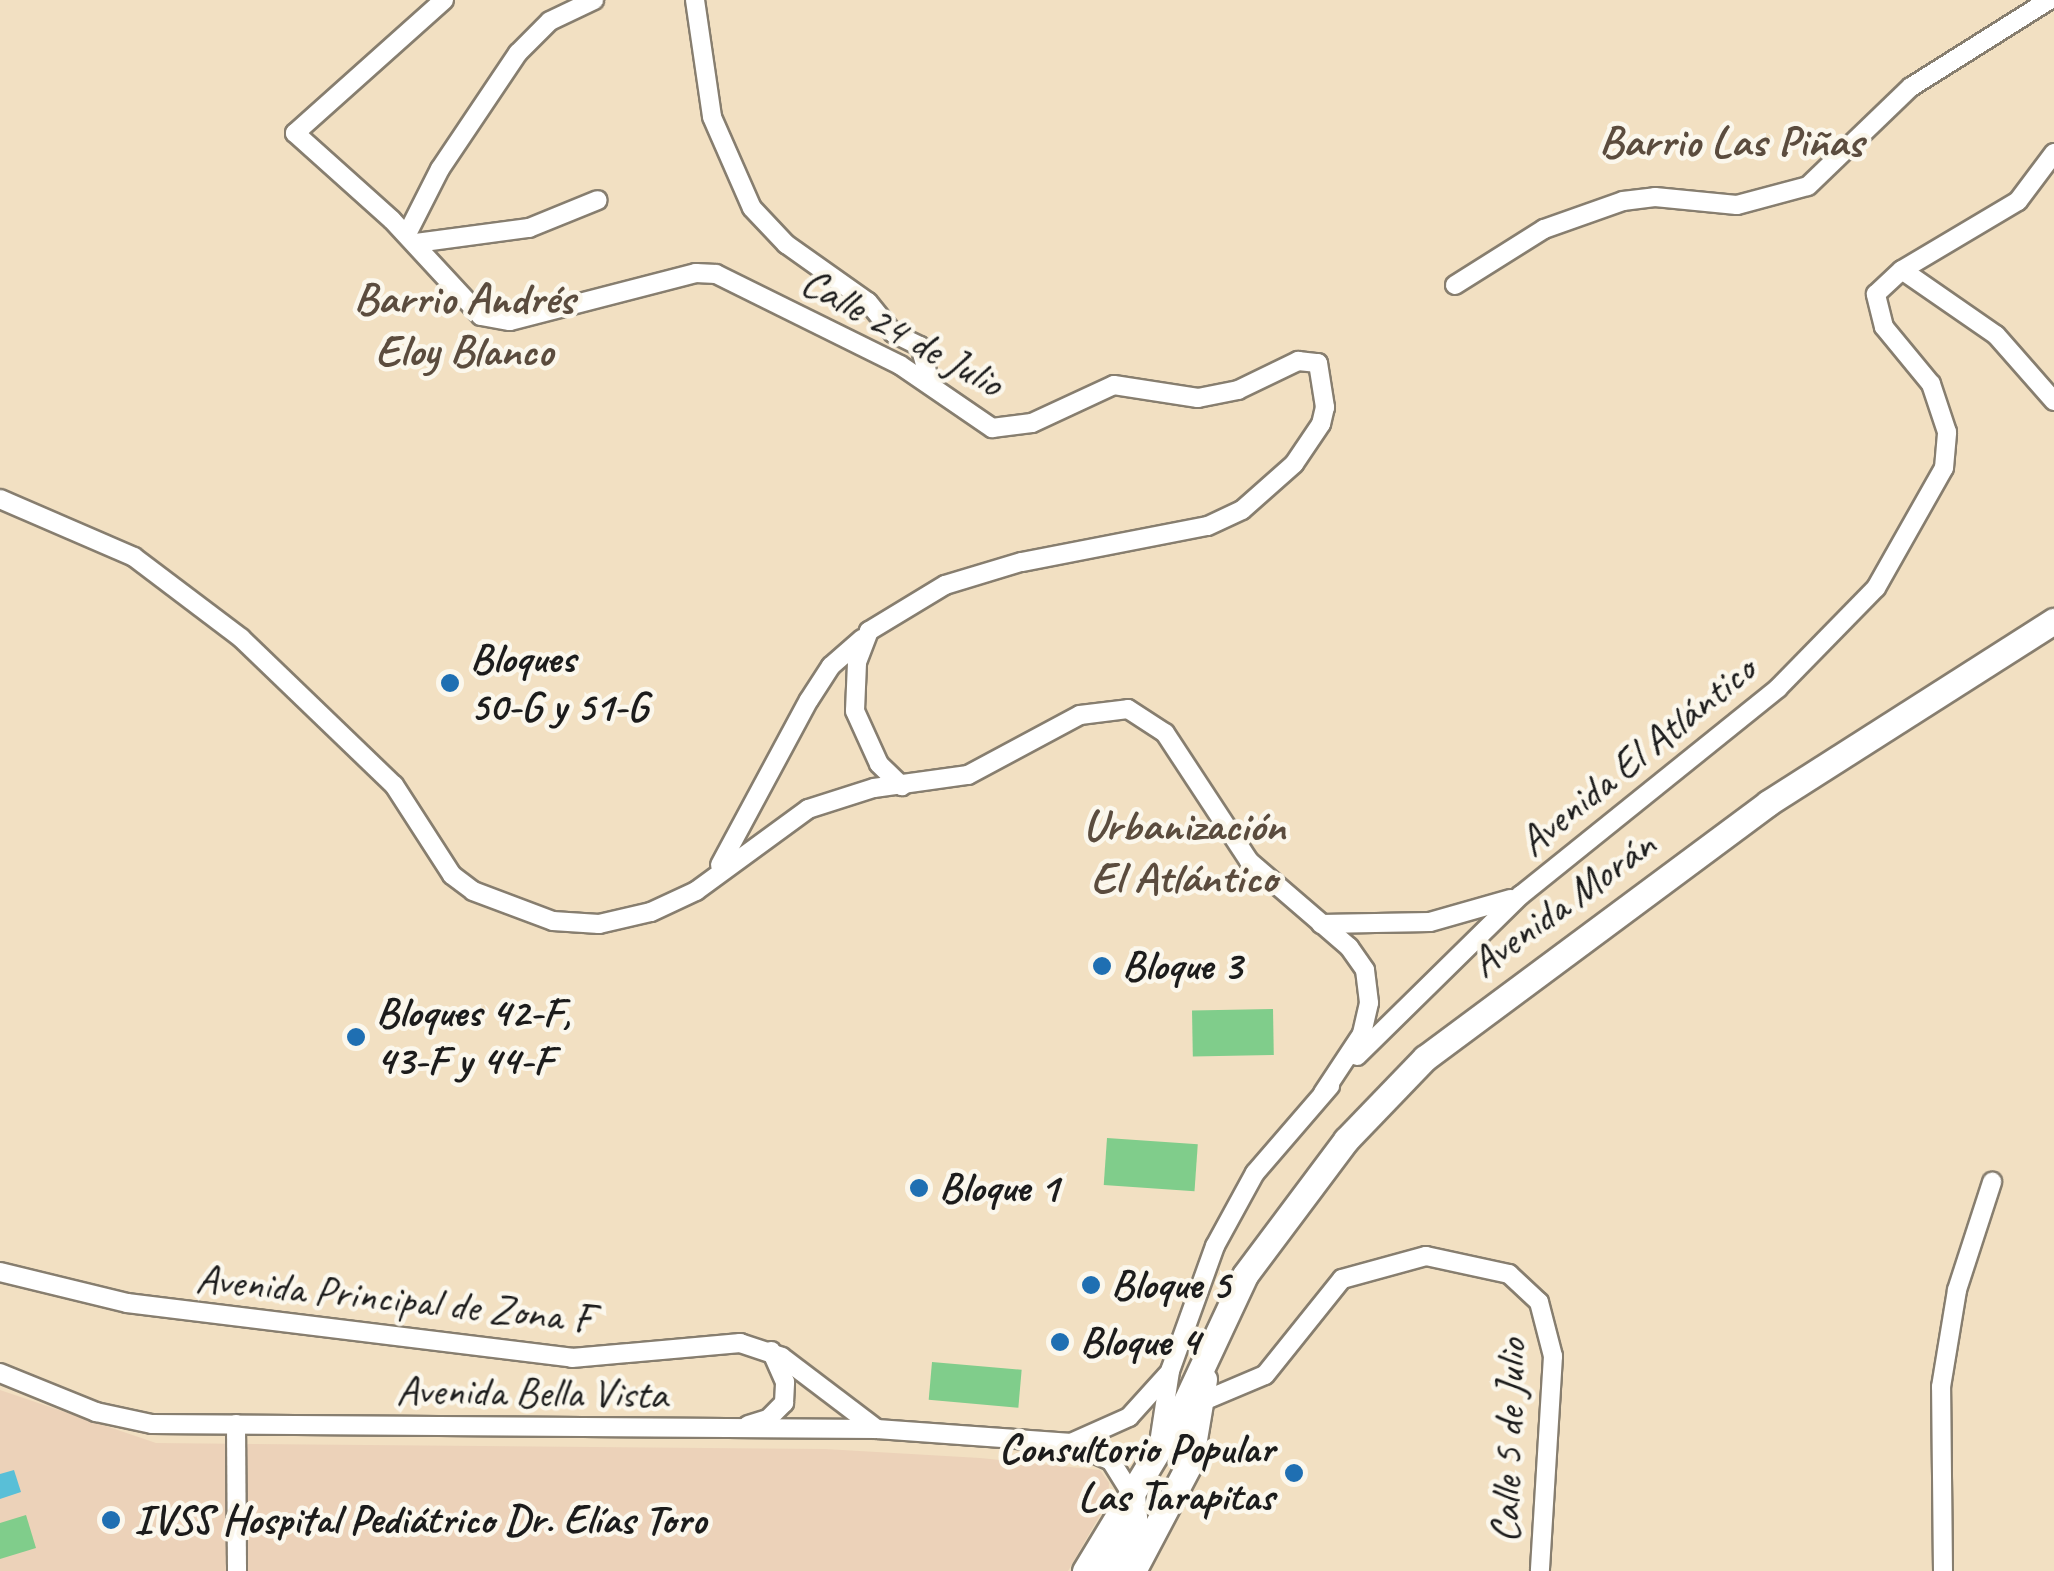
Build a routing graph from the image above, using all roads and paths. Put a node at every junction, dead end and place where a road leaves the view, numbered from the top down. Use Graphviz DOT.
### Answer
graph roads {
  1 [pos="444,0"];
  2 [pos="594,0"];
  3 [pos="695,0"];
  4 [pos="2049,0"];
  5 [pos="2054,153"];
  6 [pos="598,200"];
  7 [pos="411,239"];
  8 [pos="1902,270"];
  9 [pos="1455,284"];
  10 [pos="931,386"];
  11 [pos="2054,401"];
  12 [pos="0,499"];
  13 [pos="2054,621"];
  14 [pos="862,639"];
  15 [pos="902,786"];
  16 [pos="710,877"];
  17 [pos="1520,895"];
  18 [pos="1318,924"];
  19 [pos="1323,1093"];
  20 [pos="1992,1182"];
  21 [pos="0,1272"];
  22 [pos="1208,1344"];
  23 [pos="771,1350"];
  24 [pos="1170,1371"];
  25 [pos="0,1373"];
  26 [pos="1201,1402"];
  27 [pos="236,1424"];
  28 [pos="877,1429"];
  29 [pos="728,1431"];
  30 [pos="1071,1443"];
  31 [pos="1158,1449"];
  32 [pos="1132,1495"];
  33 [pos="1148,1550"];
  34 [pos="238,1571"];
  35 [pos="1085,1571"];
  36 [pos="1112,1571"];
  37 [pos="1133,1571"];
  38 [pos="1540,1571"];
  39 [pos="1943,1571"];
  1 -- 7 [label="street, Calle 24 de Julio"];
  2 -- 7 [label="street"];
  3 -- 10 [label="street"];
  4 -- 9 [label="street"];
  5 -- 8 [label="street, Avenida El Atlántico"];
  6 -- 7 [label="street"];
  7 -- 10 [label="street, Calle 24 de Julio"];
  8 -- 11 [label="street"];
  8 -- 17 [label="street, Avenida El Atlántico"];
  10 -- 14 [label="street, Calle 24 de Julio"];
  12 -- 16 [label="street"];
  13 -- 22 [label="main road, Avenida Morán"];
  14 -- 15 [label="street"];
  14 -- 16 [label="street, Calle 24 de Julio"];
  15 -- 16 [label="street"];
  15 -- 18 [label="street"];
  17 -- 18 [label="street"];
  17 -- 19 [label="street, Avenida El Atlántico"];
  18 -- 19 [label="street"];
  19 -- 24 [label="street, Avenida El Atlántico"];
  20 -- 39 [label="street"];
  21 -- 23 [label="street, Avenida Principal de Zona F"];
  22 -- 26 [label="main road, Avenida Morán"];
  22 -- 31 [label="main road, Avenida Morán"];
  23 -- 28 [label="street"];
  23 -- 29 [label="street"];
  24 -- 30 [label="street, Avenida Bella Vista"];
  24 -- 31 [label="street, Avenida El Atlántico"];
  25 -- 27 [label="street, Avenida Bella Vista"];
  26 -- 33 [label="main road, Avenida Morán"];
  26 -- 38 [label="street, Calle 5 de Julio"];
  27 -- 29 [label="street, Avenida Bella Vista"];
  27 -- 34 [label="street"];
  28 -- 29 [label="street, Avenida Bella Vista"];
  28 -- 30 [label="street, Avenida Bella Vista"];
  30 -- 32 [label="street, Avenida Bella Vista"];
  31 -- 32 [label="main road, Avenida Morán"];
  31 -- 33 [label="main road"];
  32 -- 35 [label="main road, Avenida Morán"];
  32 -- 36 [label="main road"];
  33 -- 37 [label="main road, Avenida Morán"];
}
